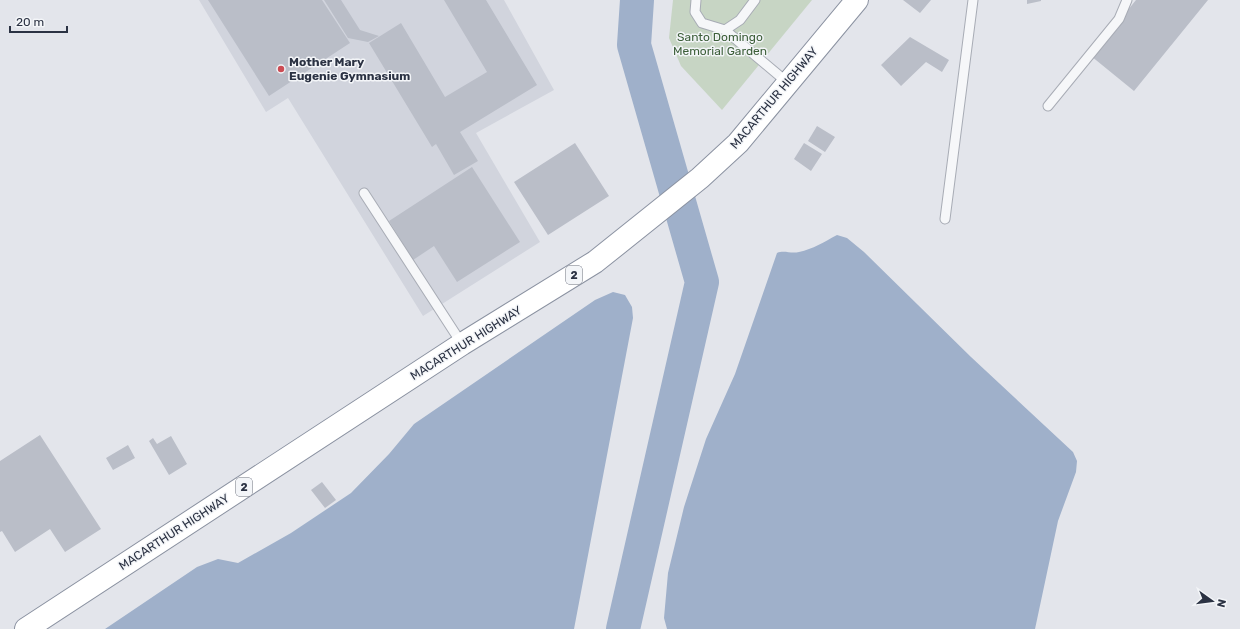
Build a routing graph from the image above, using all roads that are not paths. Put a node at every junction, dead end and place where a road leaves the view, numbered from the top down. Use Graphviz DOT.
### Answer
graph roads {
  1 [pos="696,0"];
  2 [pos="755,0"];
  3 [pos="857,0"];
  4 [pos="973,0"];
  5 [pos="1127,0"];
  6 [pos="725,30"];
  7 [pos="788,83"];
  8 [pos="1048,106"];
  9 [pos="364,193"];
  10 [pos="945,219"];
  11 [pos="462,344"];
  12 [pos="26,629"];
  1 -- 6 [label="lane"];
  2 -- 6 [label="lane"];
  3 -- 7 [label="highway, MACARTHUR HIGHWAY / 2"];
  4 -- 10 [label="lane"];
  5 -- 8 [label="lane"];
  6 -- 7 [label="lane"];
  7 -- 11 [label="highway, MACARTHUR HIGHWAY / 2"];
  9 -- 11 [label="lane"];
  11 -- 12 [label="highway, MACARTHUR HIGHWAY / 2"];
}
